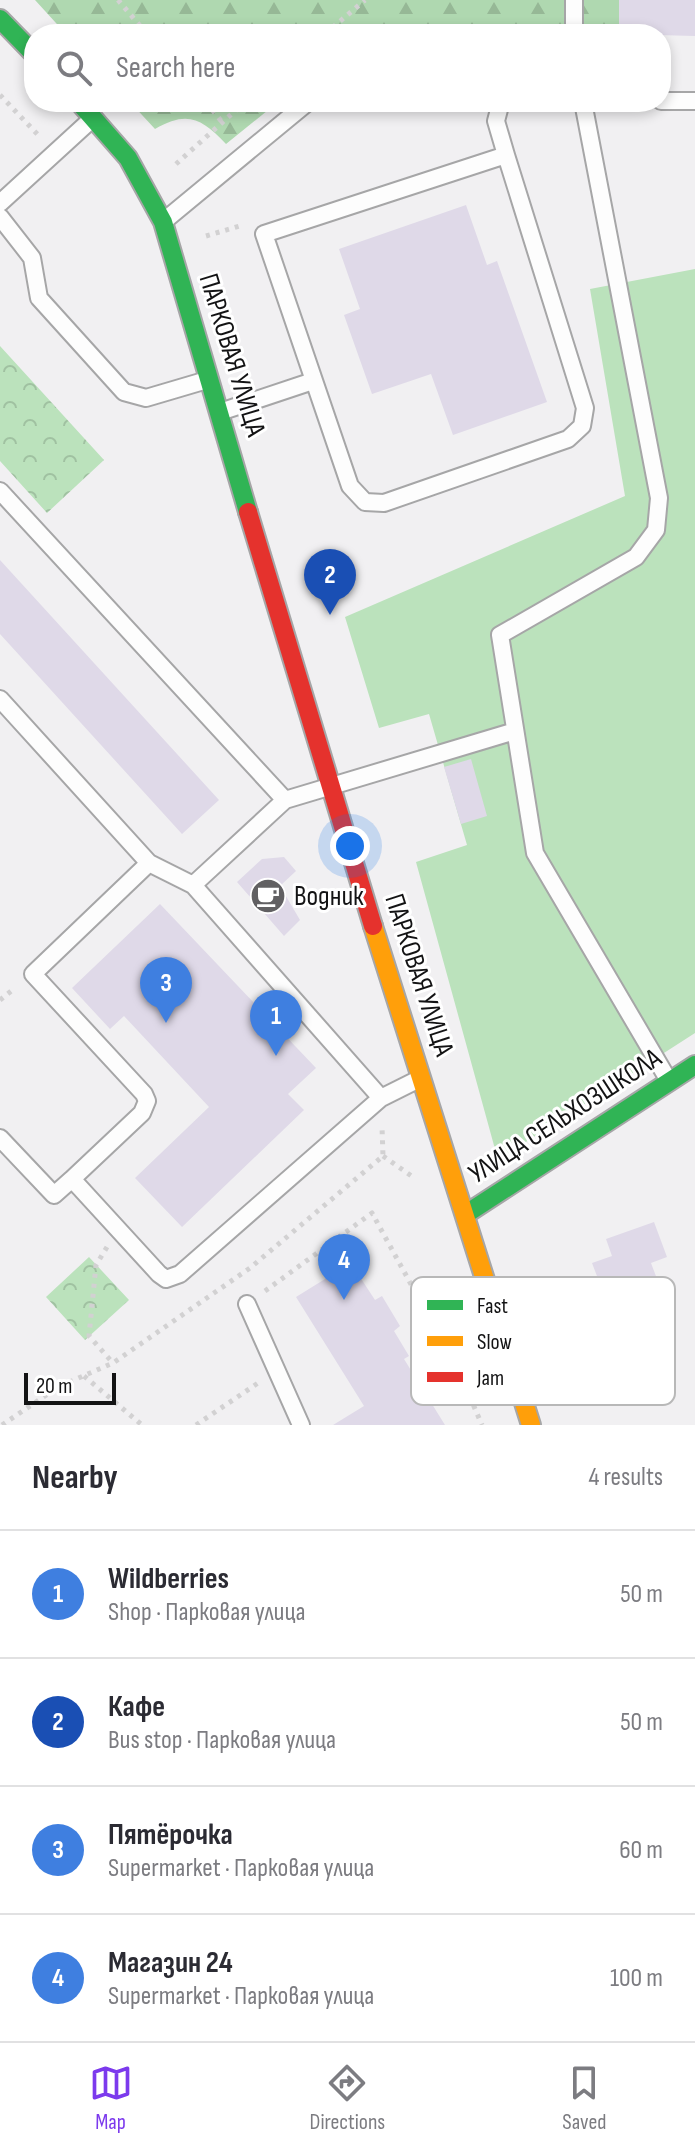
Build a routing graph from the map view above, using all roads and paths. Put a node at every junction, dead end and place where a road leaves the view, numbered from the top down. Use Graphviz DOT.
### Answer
graph roads {
  1 [pos="118,0"];
  2 [pos="365,0"];
  3 [pos="574,0"];
  4 [pos="0,19"];
  5 [pos="138,24"];
  6 [pos="337,24"];
  7 [pos="574,24"];
  8 [pos="24,44"];
  9 [pos="0,95"];
  10 [pos="671,101"];
  11 [pos="695,101"];
  12 [pos="89,112"];
  13 [pos="214,112"];
  14 [pos="234,112"];
  15 [pos="296,112"];
  16 [pos="498,112"];
  17 [pos="585,112"];
  18 [pos="94,117"];
  19 [pos="222,122"];
  20 [pos="55,153"];
  21 [pos="506,155"];
  22 [pos="167,173"];
  23 [pos="0,203"];
  24 [pos="0,217"];
  25 [pos="163,222"];
  26 [pos="264,234"];
  27 [pos="206,236"];
  28 [pos="210,379"];
  29 [pos="313,381"];
  30 [pos="220,412"];
  31 [pos="0,491"];
  32 [pos="0,699"];
  33 [pos="515,731"];
  34 [pos="329,786"];
  35 [pos="285,800"];
  36 [pos="149,863"];
  37 [pos="193,885"];
  38 [pos="695,1065"];
  39 [pos="422,1077"];
  40 [pos="670,1082"];
  41 [pos="381,1098"];
  42 [pos="0,1138"];
  43 [pos="72,1179"];
  44 [pos="466,1214"];
  45 [pos="118,1229"];
  46 [pos="485,1277"];
  47 [pos="411,1284"];
  48 [pos="247,1304"];
  49 [pos="113,1363"];
  50 [pos="278,1370"];
  51 [pos="84,1376"];
  52 [pos="473,1405"];
  53 [pos="525,1405"];
  54 [pos="2,1425"];
  55 [pos="142,1425"];
  56 [pos="196,1425"];
  57 [pos="301,1425"];
  58 [pos="482,1425"];
  59 [pos="531,1425"];
  1 -- 5 [label="path"];
  2 -- 6 [label="path"];
  3 -- 7 [label="lane"];
  4 -- 8 [label="street"];
  9 -- 20 [label="path"];
  10 -- 11 [label="lane"];
  12 -- 18 [label="street, ПАРКОВАЯ УЛИЦА"];
  13 -- 19 [label="path"];
  14 -- 19 [label="path"];
  15 -- 25 [label="lane"];
  16 -- 21 [label="lane"];
  17 -- 33 [label="lane"];
  18 -- 20 [label="lane"];
  18 -- 25 [label="street, ПАРКОВАЯ УЛИЦА"];
  19 -- 22 [label="path"];
  20 -- 23 [label="lane"];
  21 -- 26 [label="lane"];
  21 -- 29 [label="lane"];
  24 -- 28 [label="lane"];
  25 -- 28 [label="street, ПАРКОВАЯ УЛИЦА"];
  26 -- 27 [label="path"];
  26 -- 29 [label="lane"];
  28 -- 30 [label="street, ПАРКОВАЯ УЛИЦА"];
  29 -- 30 [label="lane"];
  30 -- 34 [label="street, ПАРКОВАЯ УЛИЦА"];
  31 -- 35 [label="lane"];
  32 -- 36 [label="lane"];
  33 -- 34 [label="lane"];
  33 -- 40 [label="lane"];
  34 -- 35 [label="lane"];
  34 -- 39 [label="street, ПАРКОВАЯ УЛИЦА"];
  35 -- 37 [label="lane"];
  36 -- 37 [label="lane"];
  36 -- 43 [label="lane"];
  37 -- 41 [label="lane"];
  38 -- 40 [label="street, УЛИЦА СЕЛЬХОЗШКОЛА"];
  39 -- 41 [label="lane"];
  39 -- 44 [label="street, ПАРКОВАЯ УЛИЦА"];
  40 -- 44 [label="street, УЛИЦА СЕЛЬХОЗШКОЛА"];
  41 -- 45 [label="lane"];
  41 -- 49 [label="path"];
  42 -- 43 [label="lane"];
  43 -- 45 [label="lane"];
  44 -- 46 [label="street, ПАРКОВАЯ УЛИЦА"];
  45 -- 49 [label="path"];
  47 -- 48 [label="path"];
  48 -- 50 [label="lane"];
  49 -- 51 [label="path"];
  50 -- 56 [label="path"];
  50 -- 57 [label="lane"];
  51 -- 54 [label="path"];
  51 -- 55 [label="path"];
  52 -- 58 [label="path"];
  53 -- 59 [label="street, ПАРКОВАЯ УЛИЦА"];
}
